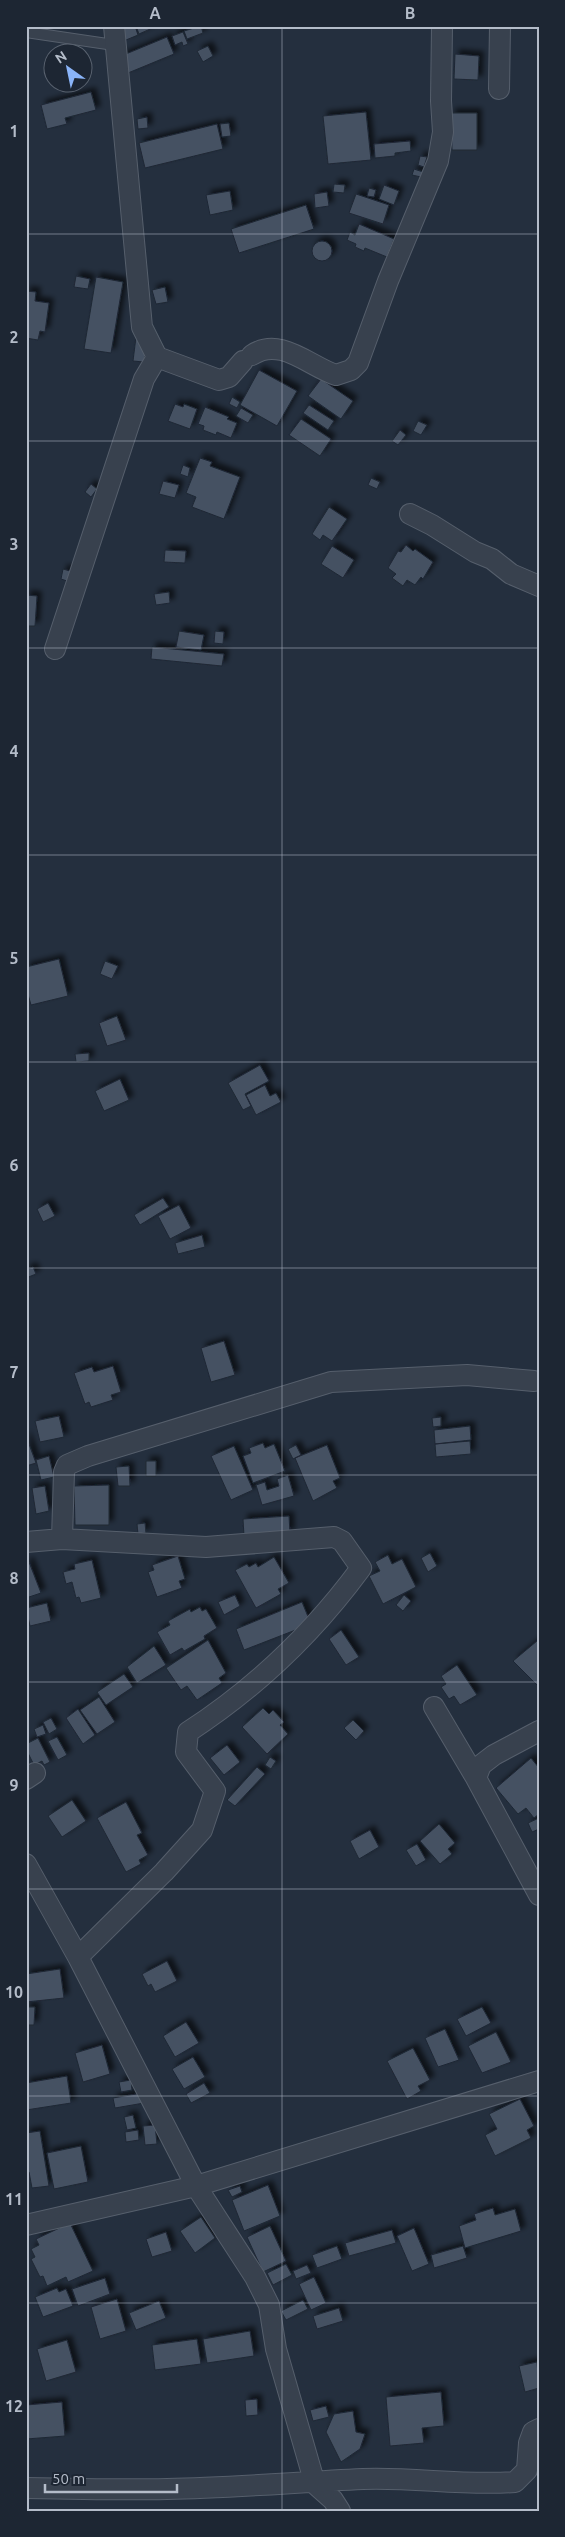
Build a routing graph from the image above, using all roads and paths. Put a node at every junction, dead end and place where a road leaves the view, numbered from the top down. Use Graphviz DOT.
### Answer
graph roads {
  1 [pos="442,26"];
  2 [pos="500,26"];
  3 [pos="26,32"];
  4 [pos="114,36"];
  5 [pos="499,90"];
  6 [pos="157,357"];
  7 [pos="410,514"];
  8 [pos="539,586"];
  9 [pos="55,649"];
  10 [pos="534,1381"];
  11 [pos="62,1539"];
  12 [pos="26,1542"];
  13 [pos="434,1707"];
  14 [pos="539,1731"];
  15 [pos="476,1778"];
  16 [pos="26,1864"];
  17 [pos="539,1895"];
  18 [pos="78,1957"];
  19 [pos="539,2081"];
  20 [pos="196,2186"];
  21 [pos="26,2225"];
  22 [pos="539,2429"];
  23 [pos="315,2484"];
  24 [pos="26,2488"];
  25 [pos="340,2511"];
  1 -- 6 [label="street"];
  2 -- 5 [label="street"];
  3 -- 4 [label="lane"];
  4 -- 6 [label="street"];
  6 -- 9 [label="street"];
  7 -- 8 [label="street"];
  10 -- 11 [label="street"];
  11 -- 12 [label="street"];
  11 -- 18 [label="street"];
  13 -- 15 [label="street"];
  14 -- 15 [label="street"];
  15 -- 17 [label="street"];
  16 -- 18 [label="street"];
  18 -- 20 [label="street"];
  19 -- 20 [label="street"];
  20 -- 21 [label="street"];
  20 -- 23 [label="street"];
  22 -- 23 [label="street"];
  23 -- 24 [label="street"];
  23 -- 25 [label="street"];
}
